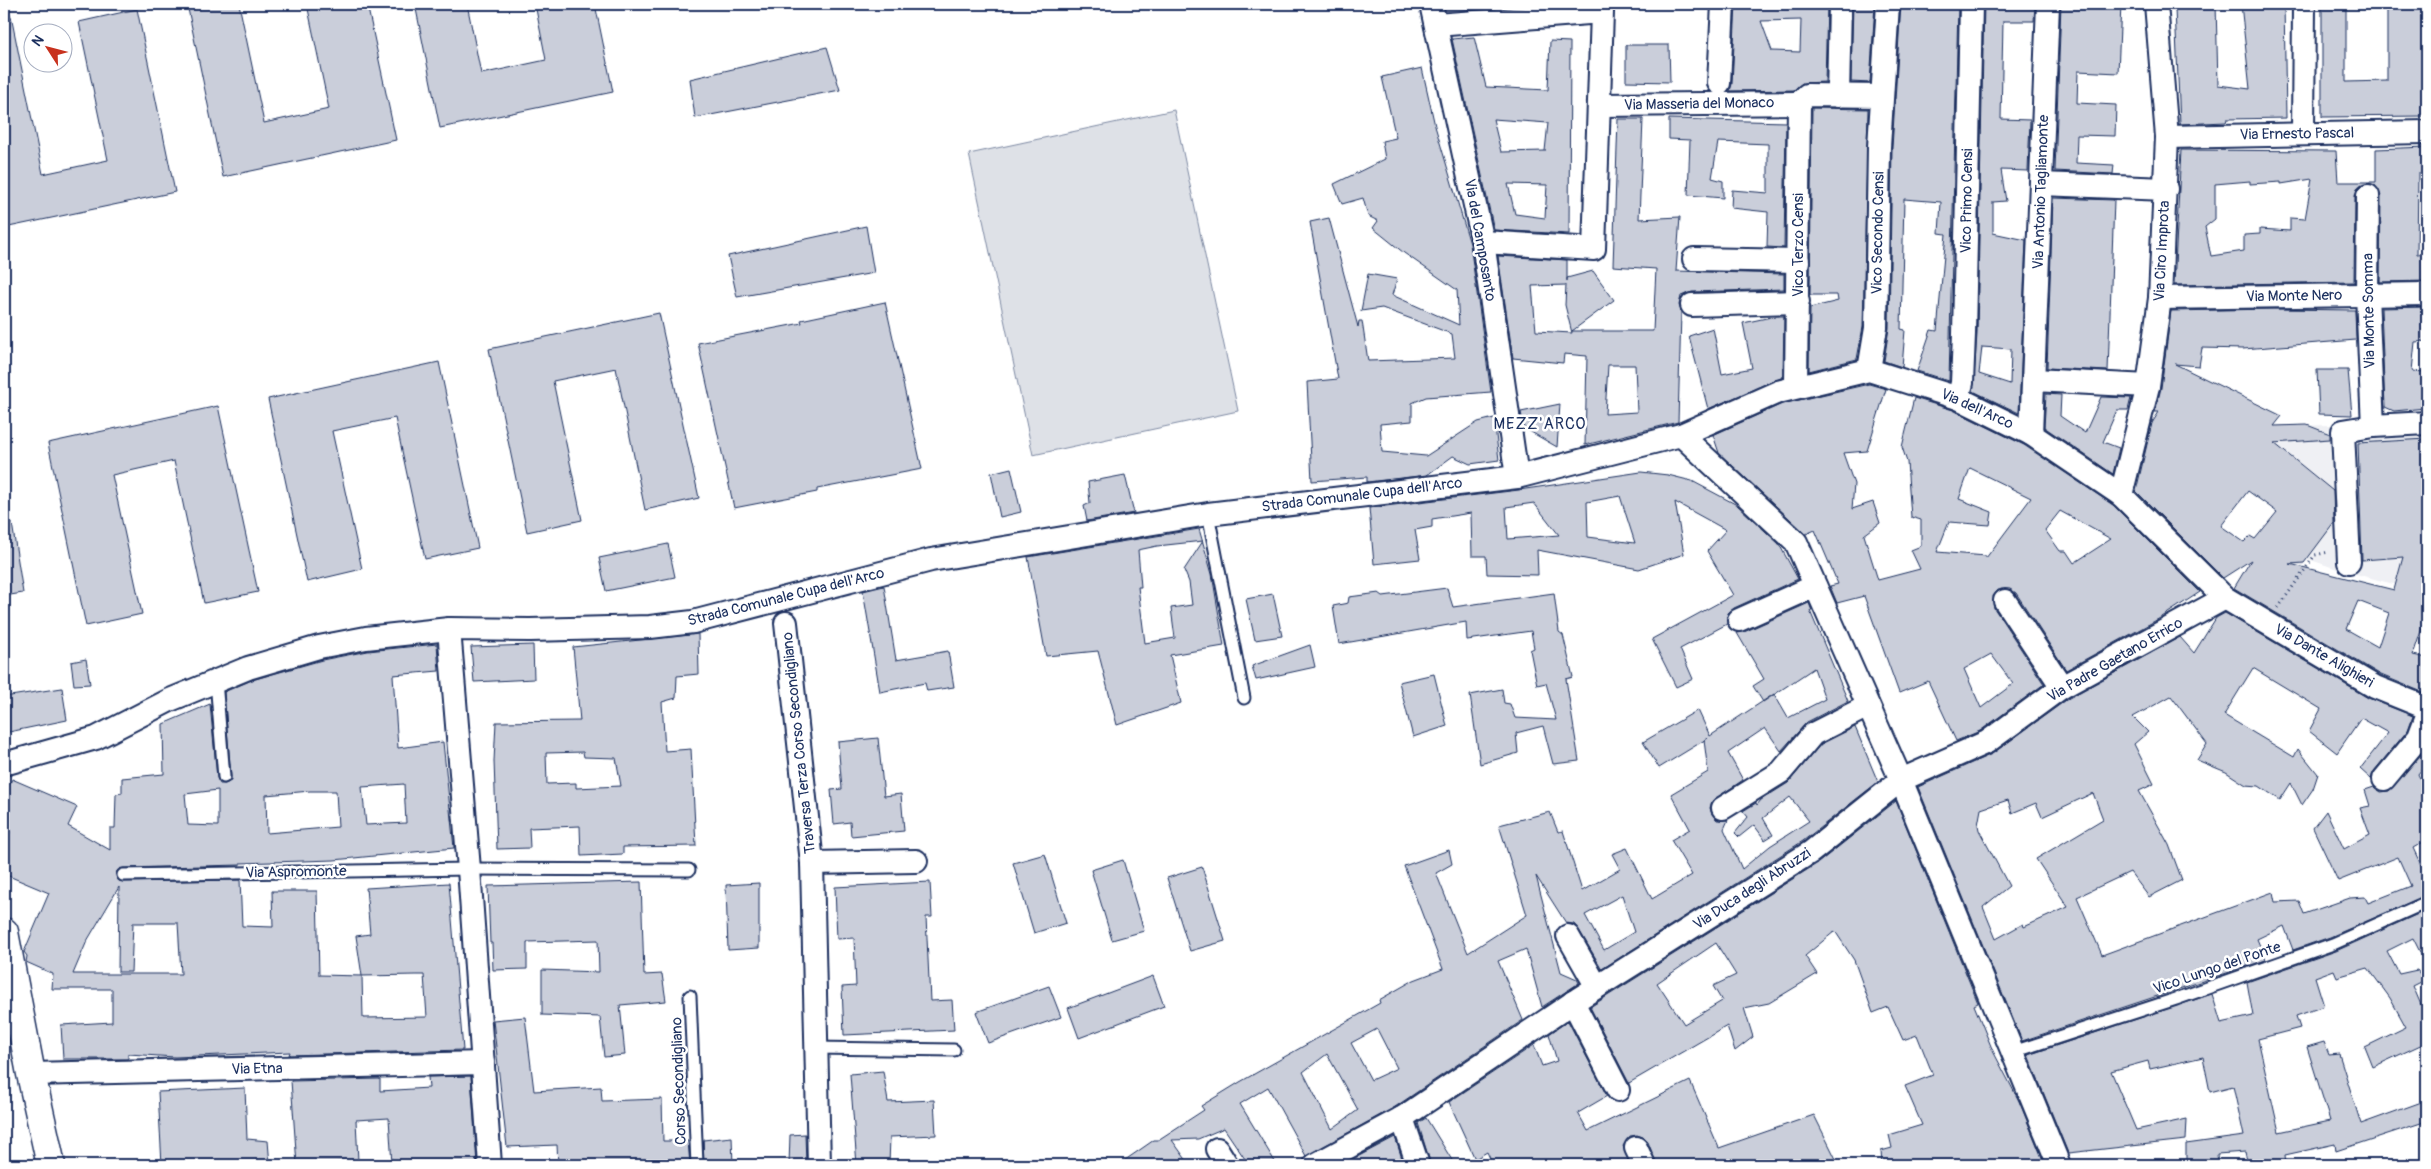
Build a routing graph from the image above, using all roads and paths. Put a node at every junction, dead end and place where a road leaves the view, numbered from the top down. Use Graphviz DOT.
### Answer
graph roads {
  1 [pos="1431,4"];
  2 [pos="1723,4"];
  3 [pos="1840,4"];
  4 [pos="1888,4"];
  5 [pos="1971,4"];
  6 [pos="2048,4"];
  7 [pos="2156,4"];
  8 [pos="2304,4"];
  9 [pos="1436,25"];
  10 [pos="1719,83"];
  11 [pos="1838,96"];
  12 [pos="1882,96"];
  13 [pos="1799,103"];
  14 [pos="1599,105"];
  15 [pos="2427,132"];
  16 [pos="2303,133"];
  17 [pos="2167,137"];
  18 [pos="2041,184"];
  19 [pos="2166,189"];
  20 [pos="2368,196"];
  21 [pos="1483,242"];
  22 [pos="1694,259"];
  23 [pos="1798,261"];
  24 [pos="2427,294"];
  25 [pos="2367,295"];
  26 [pos="2160,298"];
  27 [pos="1798,302"];
  28 [pos="1692,305"];
  29 [pos="1869,370"];
  30 [pos="2034,380"];
  31 [pos="2148,386"];
  32 [pos="1796,387"];
  33 [pos="1958,398"];
  34 [pos="2427,423"];
  35 [pos="2373,426"];
  36 [pos="2031,434"];
  37 [pos="1681,435"];
  38 [pos="1517,478"];
  39 [pos="2121,495"];
  40 [pos="1208,514"];
  41 [pos="2349,555"];
  42 [pos="1815,586"];
  43 [pos="2225,598"];
  44 [pos="2005,601"];
  45 [pos="1739,620"];
  46 [pos="786,622"];
  47 [pos="2267,623"];
  48 [pos="449,629"];
  49 [pos="216,681"];
  50 [pos="2062,687"];
  51 [pos="1244,698"];
  52 [pos="1868,706"];
  53 [pos="2427,708"];
  54 [pos="2427,716"];
  55 [pos="4,764"];
  56 [pos="224,777"];
  57 [pos="2384,779"];
  58 [pos="1901,780"];
  59 [pos="1723,808"];
  60 [pos="916,860"];
  61 [pos="812,863"];
  62 [pos="469,869"];
  63 [pos="689,870"];
  64 [pos="123,875"];
  65 [pos="2427,902"];
  66 [pos="1568,936"];
  67 [pos="4,937"];
  68 [pos="1597,987"];
  69 [pos="690,996"];
  70 [pos="1573,1002"];
  71 [pos="815,1048"];
  72 [pos="954,1050"];
  73 [pos="2013,1052"];
  74 [pos="483,1063"];
  75 [pos="31,1074"];
  76 [pos="1618,1090"];
  77 [pos="1402,1118"];
  78 [pos="51,1165"];
  79 [pos="490,1165"];
  80 [pos="697,1165"];
  81 [pos="819,1165"];
  82 [pos="1316,1165"];
  83 [pos="1418,1165"];
  84 [pos="2059,1165"];
  1 -- 9 [label="street, Via del Camposanto"];
  2 -- 10 [label="street"];
  3 -- 11 [label="street"];
  4 -- 12 [label="street, Vico Secondo Censi"];
  5 -- 33 [label="street, Vico Primo Censi"];
  6 -- 18 [label="street, Via Antonio Tagliamonte"];
  7 -- 17 [label="street, Via Ciro Improta"];
  8 -- 16 [label="street"];
  9 -- 14 [label="street"];
  9 -- 21 [label="street, Via del Camposanto"];
  11 -- 12 [label="street"];
  11 -- 13 [label="street"];
  12 -- 29 [label="street, Vico Secondo Censi"];
  13 -- 14 [label="street, Via Masseria del Monaco"];
  13 -- 23 [label="street, Vico Terzo Censi"];
  14 -- 21 [label="street"];
  15 -- 16 [label="street, Via Ernesto Pascal"];
  16 -- 17 [label="street, Via Ernesto Pascal"];
  17 -- 19 [label="street, Via Ciro Improta"];
  18 -- 19 [label="street"];
  18 -- 30 [label="street, Via Antonio Tagliamonte"];
  19 -- 26 [label="street, Via Ciro Improta"];
  20 -- 25 [label="street, Via Monte Somma"];
  21 -- 38 [label="street, Via del Camposanto"];
  22 -- 23 [label="street"];
  23 -- 27 [label="street, Vico Terzo Censi"];
  24 -- 25 [label="street, Via Monte Nero"];
  25 -- 26 [label="street, Via Monte Nero"];
  25 -- 35 [label="street, Via Monte Somma"];
  26 -- 31 [label="street, Via Ciro Improta"];
  27 -- 28 [label="street"];
  27 -- 32 [label="street, Vico Terzo Censi"];
  29 -- 32 [label="street"];
  29 -- 33 [label="street, Via dell'Arco"];
  30 -- 31 [label="street"];
  30 -- 36 [label="street, Via Antonio Tagliamonte"];
  31 -- 39 [label="street, Via Ciro Improta"];
  32 -- 37 [label="street"];
  33 -- 36 [label="street, Via dell'Arco"];
  34 -- 35 [label="street"];
  35 -- 41 [label="street"];
  36 -- 39 [label="street, Via dell'Arco"];
  37 -- 38 [label="street, Strada Comunale Cupa dell'Arco"];
  37 -- 42 [label="street"];
  38 -- 40 [label="street, Strada Comunale Cupa dell'Arco"];
  39 -- 43 [label="street, Via dell'Arco"];
  40 -- 48 [label="street, Strada Comunale Cupa dell'Arco"];
  40 -- 51 [label="lane"];
  41 -- 47 [label="path"];
  42 -- 45 [label="street"];
  42 -- 52 [label="street"];
  43 -- 47 [label="street, Via Dante Alighieri"];
  43 -- 50 [label="street, Via Padre Gaetano Errico"];
  44 -- 50 [label="street"];
  46 -- 61 [label="street, Traversa Terza Corso Secondigliano"];
  47 -- 53 [label="street, Via Dante Alighieri"];
  48 -- 49 [label="street, Strada Comunale Cupa dell'Arco"];
  48 -- 62 [label="street"];
  49 -- 55 [label="street, Strada Comunale Cupa dell'Arco"];
  49 -- 56 [label="lane"];
  50 -- 58 [label="street, Via Padre Gaetano Errico"];
  52 -- 58 [label="street"];
  52 -- 59 [label="street"];
  54 -- 57 [label="street"];
  58 -- 68 [label="street, Via Duca degli Abruzzi"];
  58 -- 73 [label="street"];
  60 -- 61 [label="street, Traversa Terza Corso Secondigliano"];
  61 -- 71 [label="street, Traversa Terza Corso Secondigliano"];
  62 -- 63 [label="lane, Via Aspromonte"];
  62 -- 64 [label="lane, Via Aspromonte"];
  62 -- 74 [label="street"];
  65 -- 73 [label="lane, Vico Lungo del Ponte"];
  66 -- 68 [label="street"];
  67 -- 75 [label="main road"];
  68 -- 70 [label="street, Via Duca degli Abruzzi"];
  69 -- 80 [label="lane, Corso Secondigliano"];
  70 -- 76 [label="street"];
  70 -- 77 [label="street, Via Duca degli Abruzzi"];
  71 -- 72 [label="lane"];
  71 -- 81 [label="street, Traversa Terza Corso Secondigliano"];
  73 -- 84 [label="street"];
  74 -- 75 [label="street, Via Etna"];
  74 -- 79 [label="street"];
  75 -- 78 [label="main road"];
  77 -- 82 [label="street, Via Duca degli Abruzzi"];
  77 -- 83 [label="street"];
}
